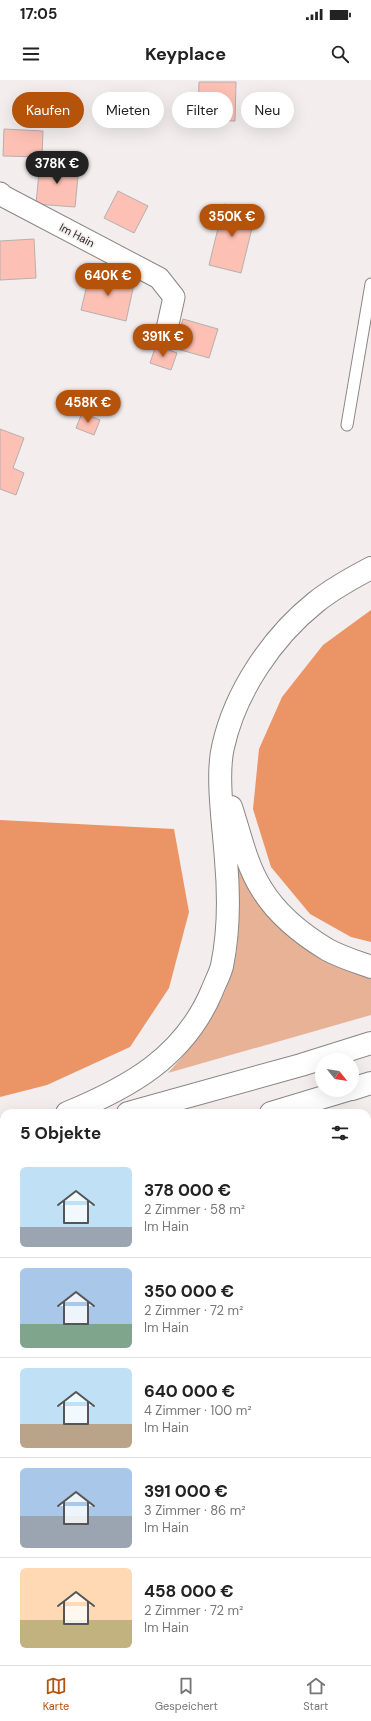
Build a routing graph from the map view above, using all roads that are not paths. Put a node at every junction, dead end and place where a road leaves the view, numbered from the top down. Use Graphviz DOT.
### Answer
graph roads {
  1 [pos="0,193"];
  2 [pos="371,284"];
  3 [pos="369,307"];
  4 [pos="165,338"];
  5 [pos="347,425"];
  6 [pos="371,568"];
  7 [pos="221,778"];
  8 [pos="371,967"];
  9 [pos="371,1043"];
  10 [pos="371,1083"];
  11 [pos="359,1087"];
  12 [pos="324,1097"];
  13 [pos="77,1109"];
  14 [pos="142,1109"];
  15 [pos="284,1109"];
  1 -- 4 [label="street, Im Hain"];
  2 -- 3 [label="lane"];
  3 -- 5 [label="lane"];
  6 -- 7 [label="highway"];
  7 -- 8 [label="highway"];
  7 -- 13 [label="highway"];
  9 -- 14 [label="highway"];
  10 -- 11 [label="highway"];
  12 -- 15 [label="highway"];
}
